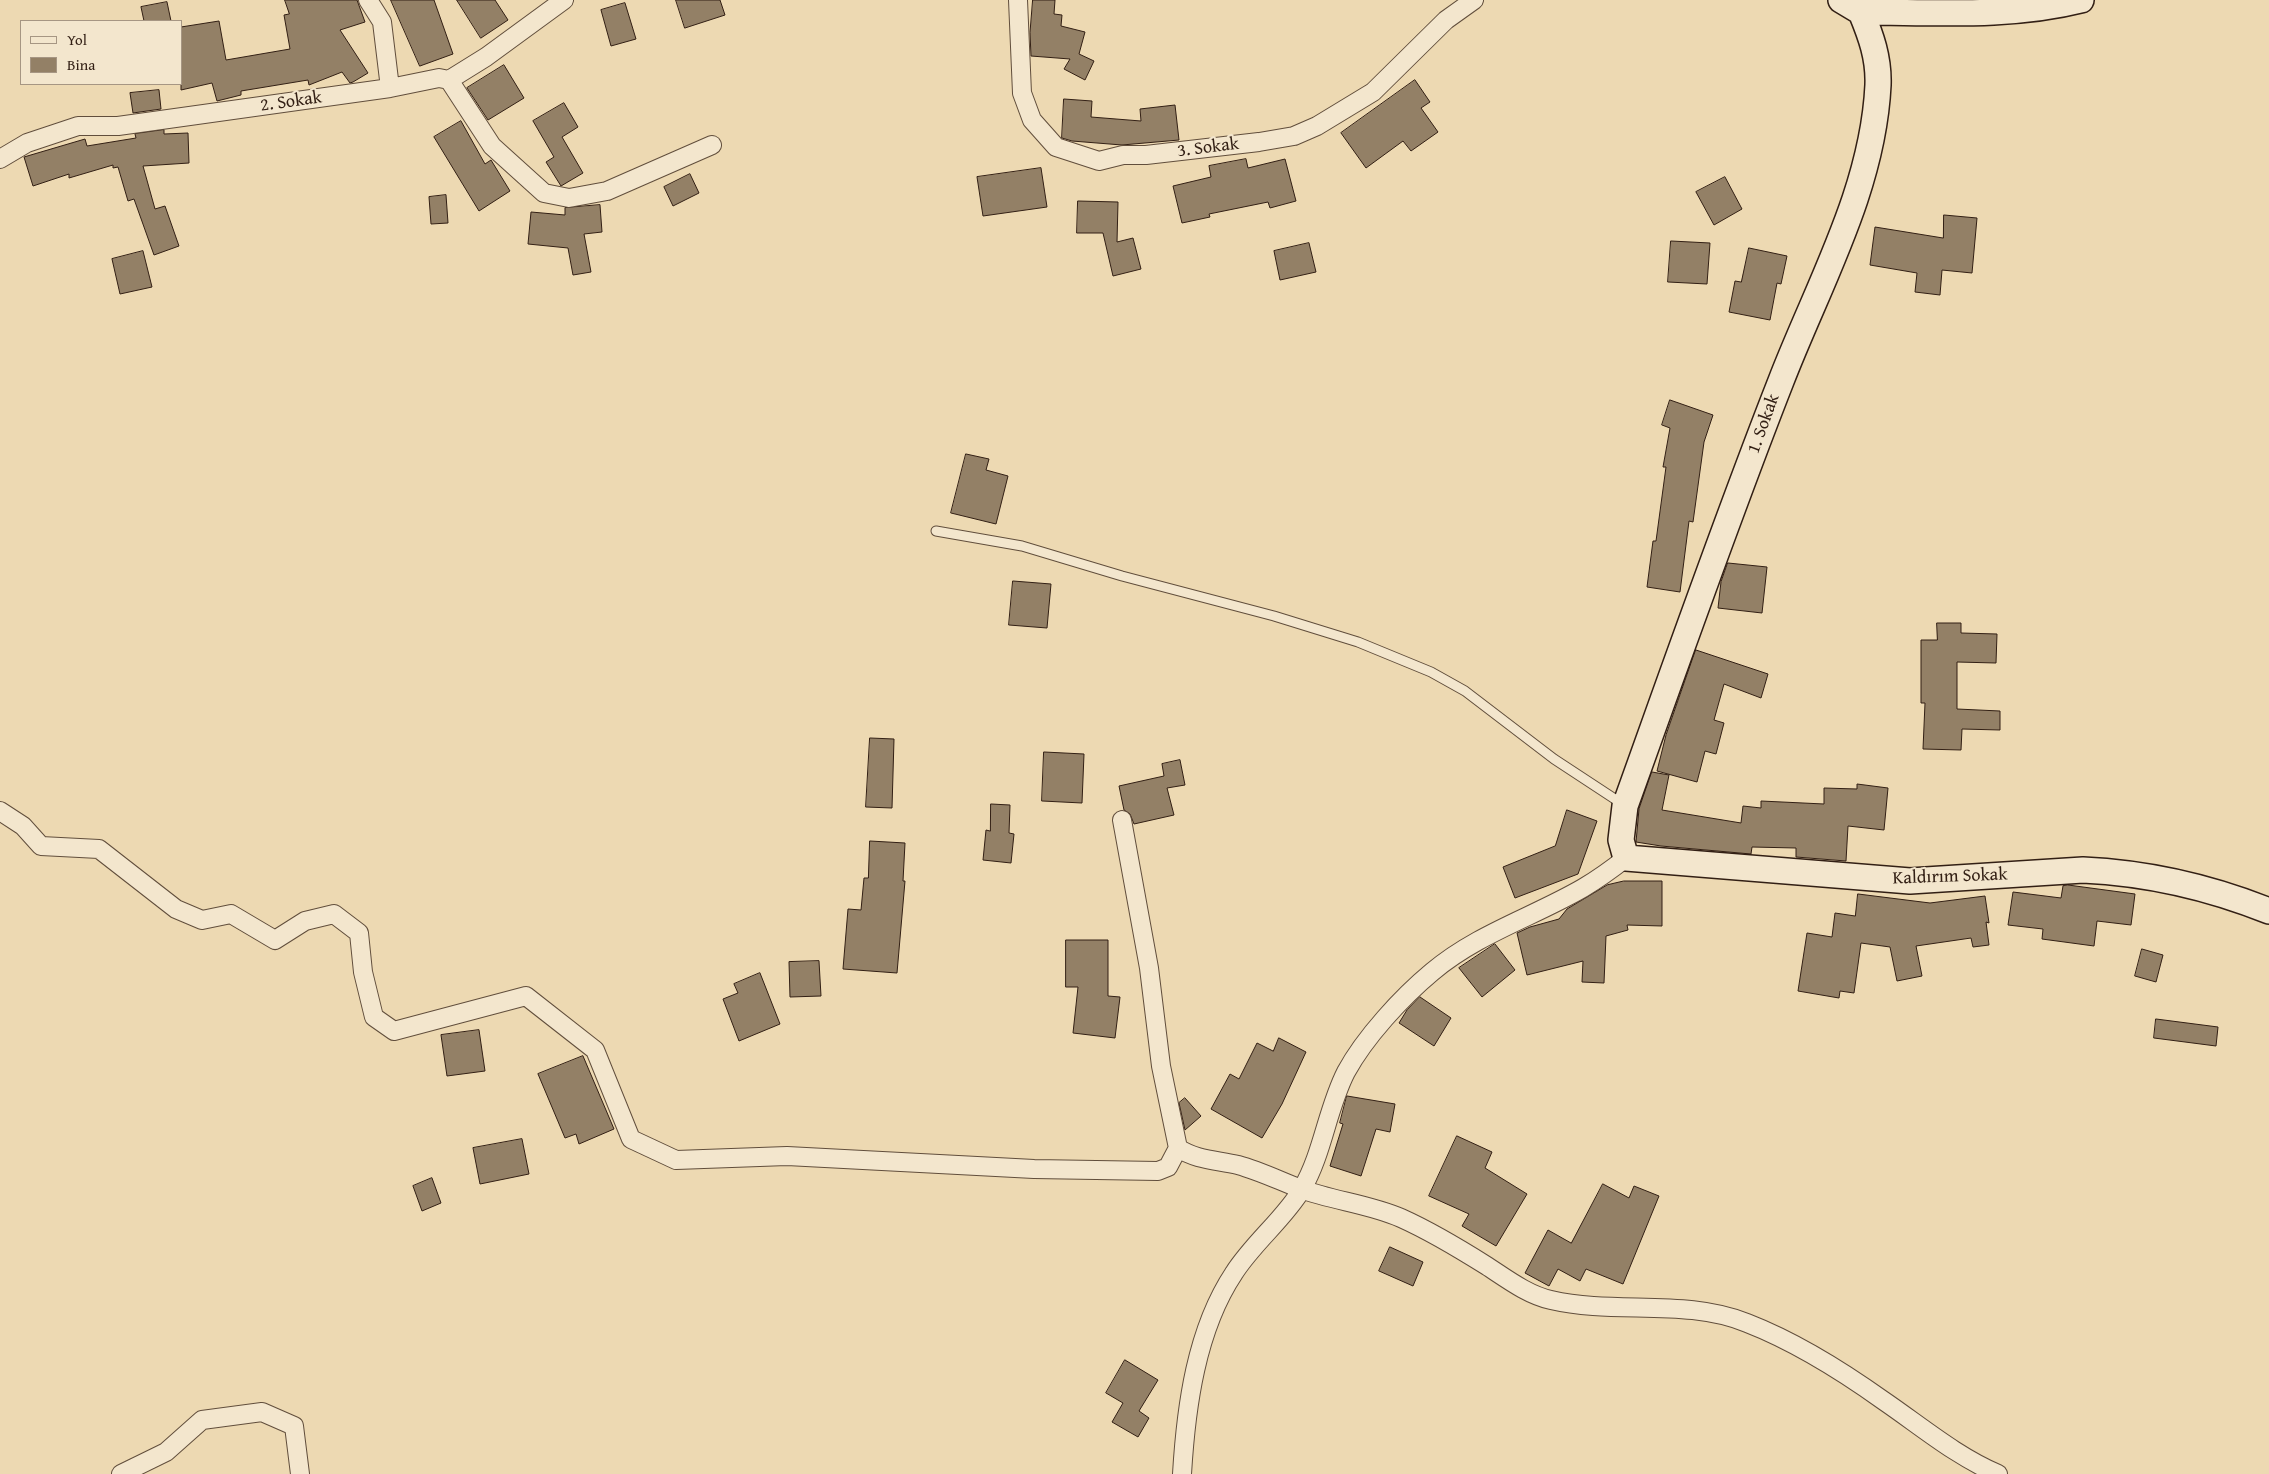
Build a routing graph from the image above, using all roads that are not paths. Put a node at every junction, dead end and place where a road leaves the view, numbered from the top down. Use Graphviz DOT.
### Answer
graph roads {
  1 [pos="368,0"];
  2 [pos="564,0"];
  3 [pos="1018,0"];
  4 [pos="1474,0"];
  5 [pos="2080,0"];
  6 [pos="1851,6"];
  7 [pos="449,80"];
  8 [pos="390,88"];
  9 [pos="712,145"];
  10 [pos="0,158"];
  11 [pos="936,532"];
  12 [pos="1625,806"];
  13 [pos="0,811"];
  14 [pos="1122,820"];
  15 [pos="1626,858"];
  16 [pos="2269,911"];
  17 [pos="1178,1148"];
  18 [pos="1302,1189"];
  19 [pos="121,1474"];
  20 [pos="300,1474"];
  21 [pos="1182,1474"];
  22 [pos="1998,1474"];
  1 -- 8 [label="street"];
  2 -- 7 [label="street, 2. Sokak"];
  3 -- 4 [label="street, 3. Sokak"];
  5 -- 6 [label="street"];
  6 -- 12 [label="street, 1. Sokak"];
  7 -- 8 [label="street, 2. Sokak"];
  7 -- 9 [label="street"];
  8 -- 10 [label="street, 2. Sokak"];
  11 -- 12 [label="lane"];
  12 -- 15 [label="street, 1. Sokak"];
  13 -- 17 [label="street"];
  14 -- 17 [label="street"];
  15 -- 16 [label="street, Kaldırım Sokak"];
  15 -- 18 [label="street"];
  17 -- 18 [label="street"];
  18 -- 21 [label="street"];
  18 -- 22 [label="street"];
  19 -- 20 [label="street"];
}
